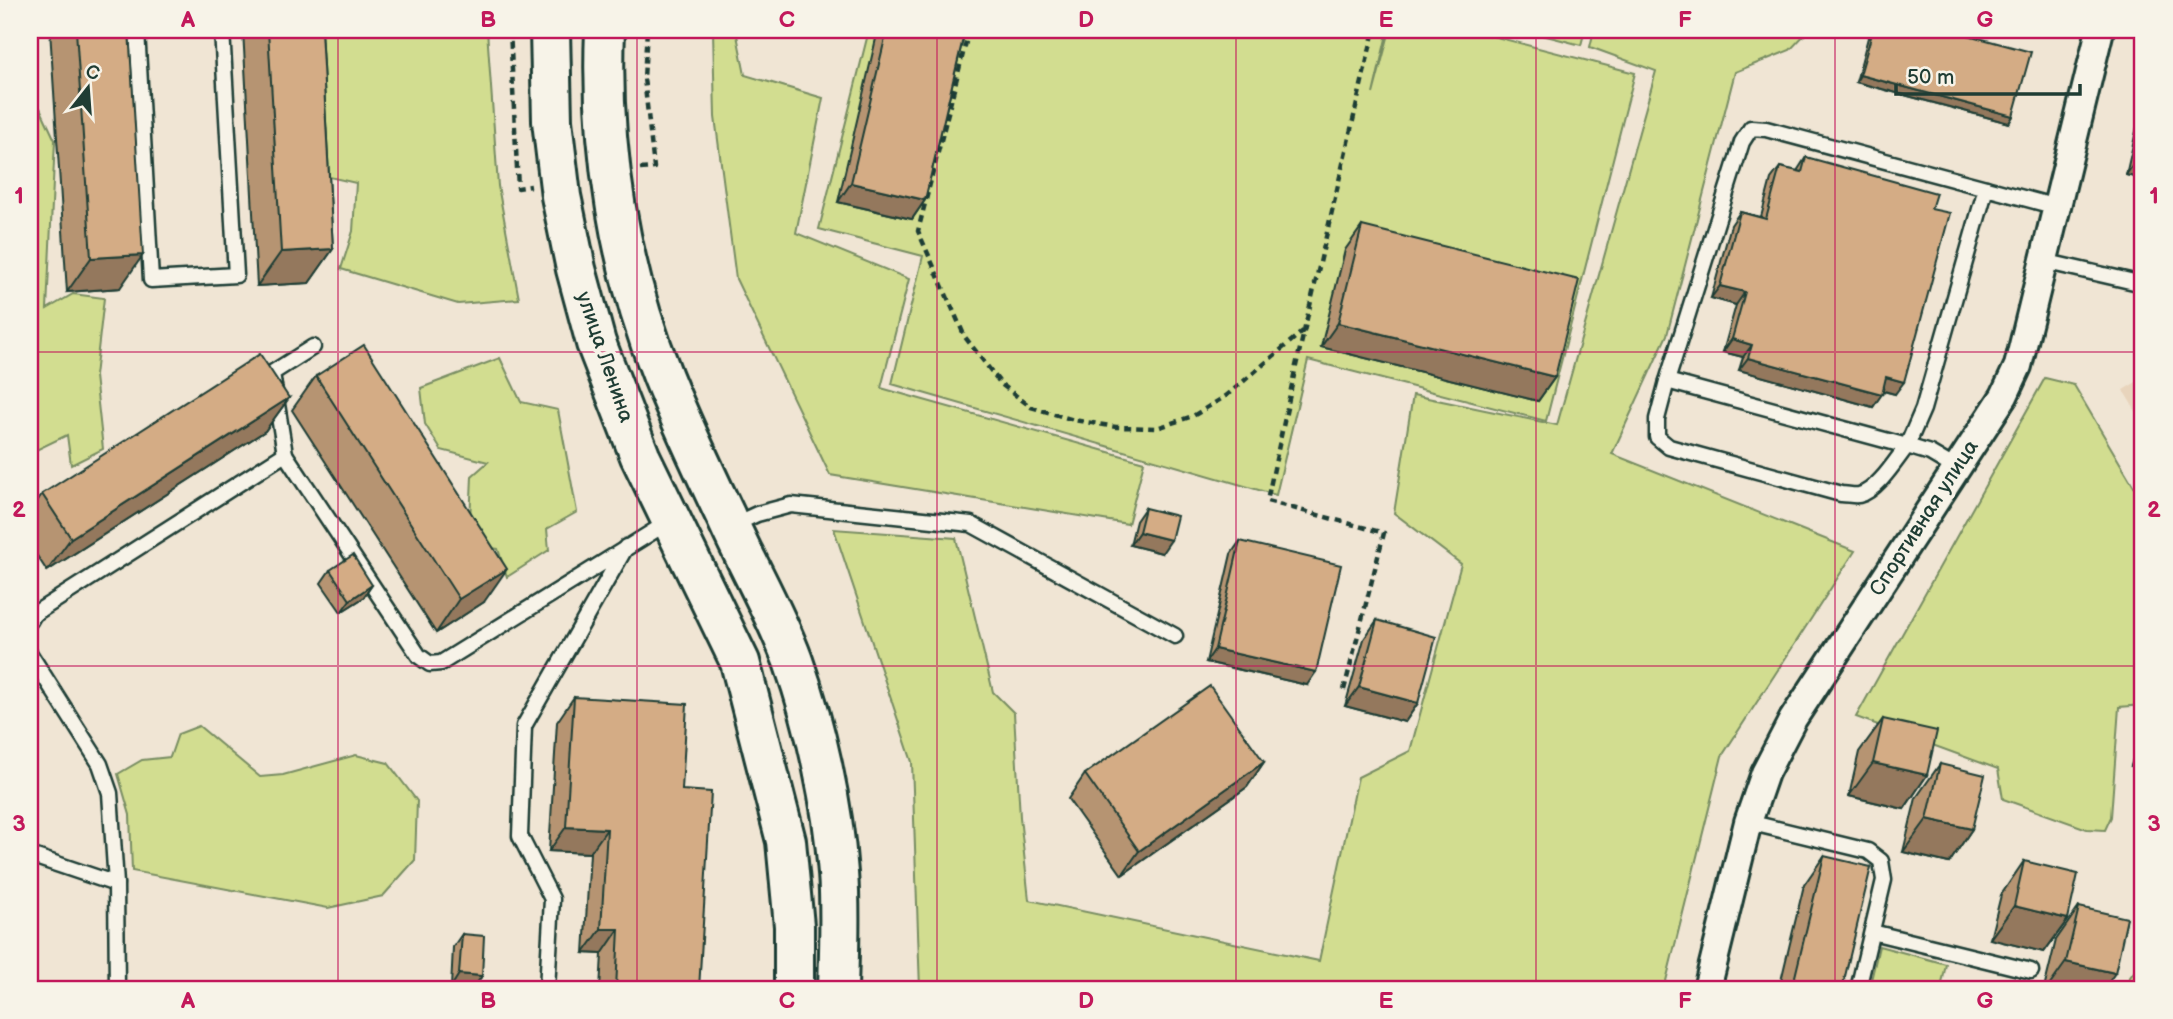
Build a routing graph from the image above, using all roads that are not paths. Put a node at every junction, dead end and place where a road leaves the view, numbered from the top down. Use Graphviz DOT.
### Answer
graph roads {
  1 [pos="138,30"];
  2 [pos="222,30"];
  3 [pos="550,30"];
  4 [pos="606,30"];
  5 [pos="2100,30"];
  6 [pos="1986,188"];
  7 [pos="2057,207"];
  8 [pos="2043,261"];
  9 [pos="2143,284"];
  10 [pos="313,347"];
  11 [pos="1667,381"];
  12 [pos="1907,446"];
  13 [pos="285,454"];
  14 [pos="1957,469"];
  15 [pos="671,521"];
  16 [pos="730,527"];
  17 [pos="627,546"];
  18 [pos="30,621"];
  19 [pos="1175,636"];
  20 [pos="785,642"];
  21 [pos="30,654"];
  22 [pos="740,662"];
  23 [pos="1748,822"];
  24 [pos="30,855"];
  25 [pos="116,884"];
  26 [pos="1872,932"];
  27 [pos="2031,971"];
  28 [pos="117,989"];
  29 [pos="547,989"];
  30 [pos="793,989"];
  31 [pos="838,989"];
  32 [pos="1707,989"];
  33 [pos="1858,989"];
  1 -- 2 [label="lane"];
  3 -- 15 [label="street, улица Ленина"];
  4 -- 16 [label="street"];
  5 -- 7 [label="street, Спортивная улица"];
  6 -- 7 [label="lane"];
  6 -- 11 [label="lane"];
  6 -- 12 [label="lane"];
  7 -- 8 [label="street, Спортивная улица"];
  8 -- 9 [label="lane"];
  8 -- 14 [label="street, Спортивная улица"];
  10 -- 13 [label="lane"];
  11 -- 12 [label="lane"];
  11 -- 12 [label="lane"];
  12 -- 14 [label="lane"];
  13 -- 17 [label="lane"];
  13 -- 18 [label="lane"];
  14 -- 23 [label="street, Спортивная улица"];
  15 -- 17 [label="lane"];
  15 -- 22 [label="street, улица Ленина"];
  16 -- 19 [label="lane"];
  16 -- 20 [label="street"];
  17 -- 29 [label="lane"];
  20 -- 22 [label="street"];
  20 -- 31 [label="street"];
  21 -- 25 [label="lane"];
  22 -- 30 [label="street, улица Ленина"];
  23 -- 26 [label="lane"];
  23 -- 32 [label="street, Спортивная улица"];
  24 -- 25 [label="lane"];
  25 -- 28 [label="lane"];
  26 -- 27 [label="lane"];
  26 -- 33 [label="lane"];
}
